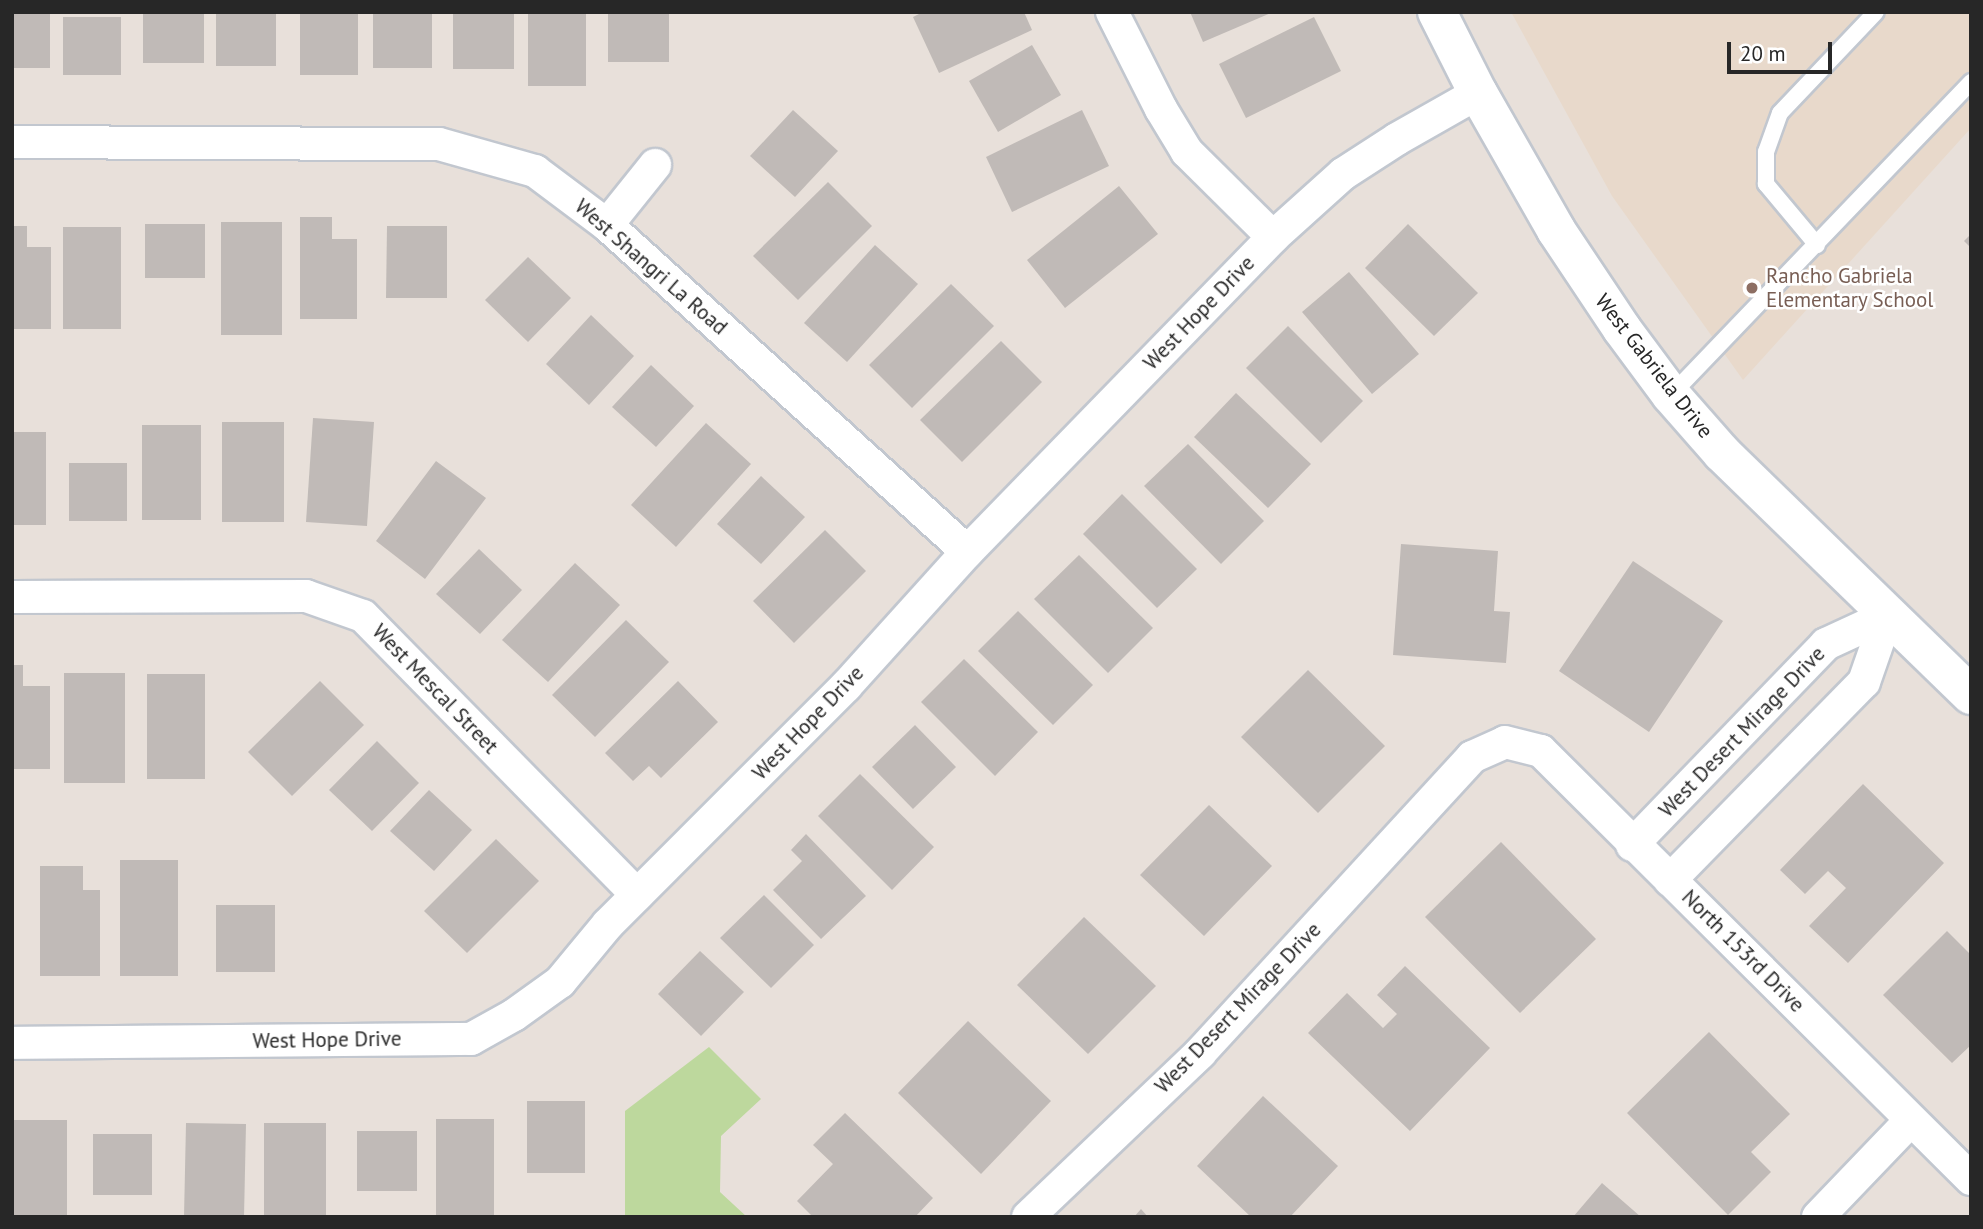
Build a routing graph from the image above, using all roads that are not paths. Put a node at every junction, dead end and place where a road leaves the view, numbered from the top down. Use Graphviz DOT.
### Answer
graph roads {
  1 [pos="1112,12"];
  2 [pos="1437,12"];
  3 [pos="1876,12"];
  4 [pos="1971,82"];
  5 [pos="1478,93"];
  6 [pos="12,142"];
  7 [pos="655,165"];
  8 [pos="607,225"];
  9 [pos="1273,237"];
  10 [pos="1817,245"];
  11 [pos="1671,395"];
  12 [pos="967,552"];
  13 [pos="12,597"];
  14 [pos="1887,616"];
  15 [pos="1971,695"];
  16 [pos="1754,719"];
  17 [pos="1505,742"];
  18 [pos="1792,755"];
  19 [pos="1632,845"];
  20 [pos="1670,880"];
  21 [pos="637,895"];
  22 [pos="12,1044"];
  23 [pos="1912,1120"];
  24 [pos="1971,1179"];
  25 [pos="1028,1217"];
  26 [pos="1818,1217"];
  1 -- 9 [label="street"];
  2 -- 5 [label="street, West Gabriela Drive"];
  3 -- 10 [label="lane"];
  4 -- 10 [label="lane"];
  5 -- 9 [label="street, West Hope Drive"];
  5 -- 11 [label="street, West Gabriela Drive"];
  6 -- 8 [label="street, West Shangri La Road"];
  7 -- 8 [label="street"];
  8 -- 12 [label="street, West Shangri La Road"];
  9 -- 12 [label="street, West Hope Drive"];
  10 -- 11 [label="lane"];
  11 -- 14 [label="street, West Gabriela Drive"];
  12 -- 21 [label="street, West Hope Drive"];
  13 -- 21 [label="street, West Mescal Street"];
  14 -- 15 [label="street, West Gabriela Drive"];
  14 -- 16 [label="street, West Desert Mirage Drive"];
  14 -- 18 [label="street"];
  16 -- 18 [label="street"];
  16 -- 19 [label="street, West Desert Mirage Drive"];
  17 -- 19 [label="street, North 153rd Drive"];
  17 -- 25 [label="street, West Desert Mirage Drive"];
  18 -- 20 [label="street"];
  19 -- 20 [label="street, North 153rd Drive"];
  20 -- 23 [label="street, North 153rd Drive"];
  21 -- 22 [label="street, West Hope Drive"];
  23 -- 24 [label="street, North 153rd Drive"];
  23 -- 26 [label="street"];
}
